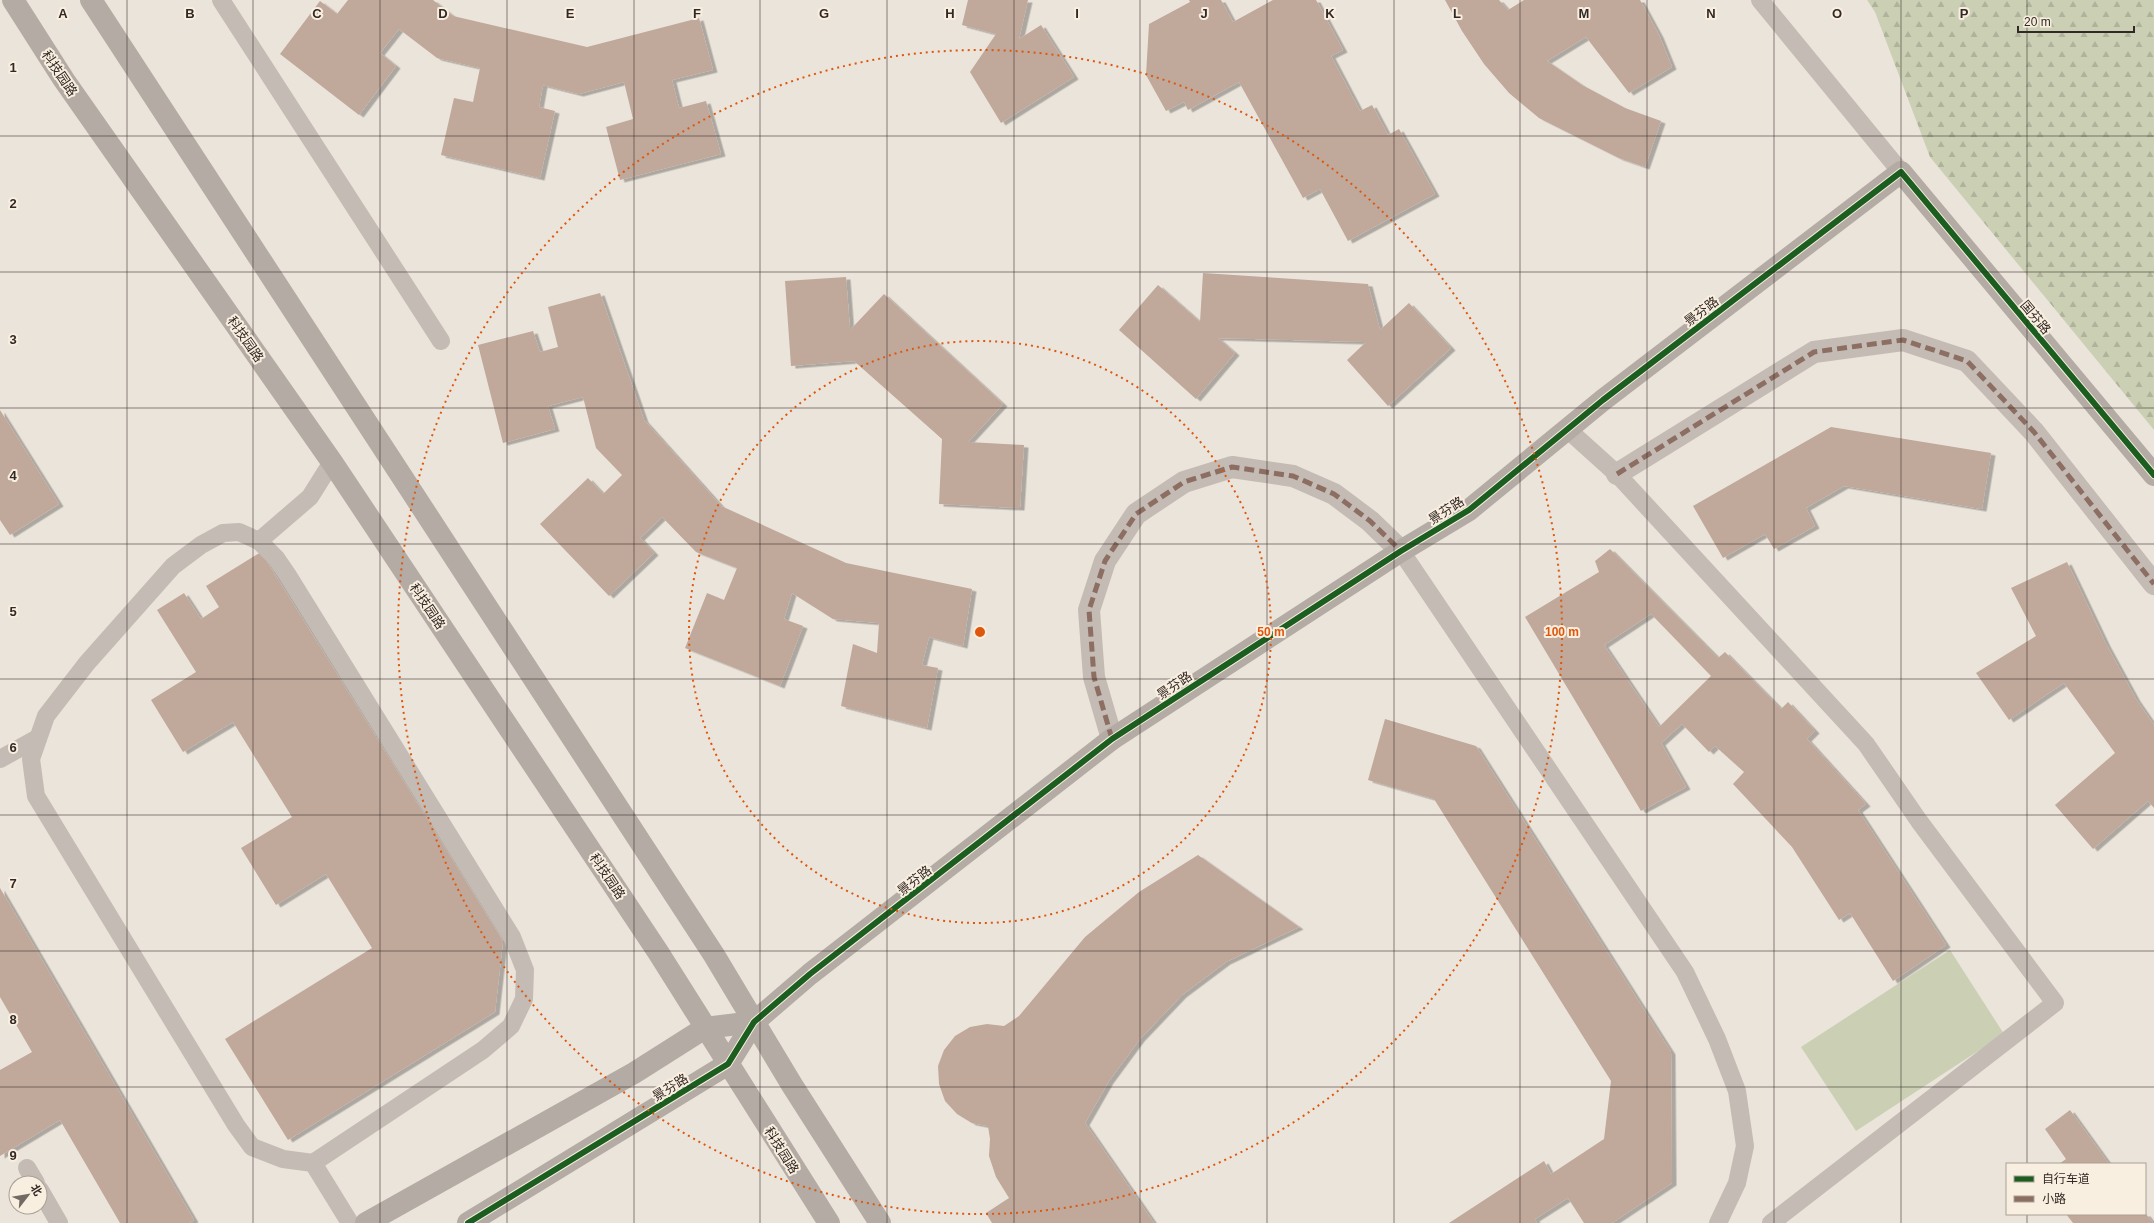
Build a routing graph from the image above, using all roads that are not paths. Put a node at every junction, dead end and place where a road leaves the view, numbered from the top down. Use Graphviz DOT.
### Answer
graph roads {
  1 [pos="12,0"];
  2 [pos="91,0"];
  3 [pos="221,0"];
  4 [pos="1760,0"];
  5 [pos="1901,172"];
  6 [pos="442,341"];
  7 [pos="1567,429"];
  8 [pos="332,462"];
  9 [pos="1617,474"];
  10 [pos="2154,475"];
  11 [pos="259,541"];
  12 [pos="1401,551"];
  13 [pos="2154,584"];
  14 [pos="38,738"];
  15 [pos="1112,739"];
  16 [pos="0,759"];
  17 [pos="754,1022"];
  18 [pos="705,1028"];
  19 [pos="728,1064"];
  20 [pos="313,1164"];
  21 [pos="27,1168"];
  22 [pos="31,1175"];
  23 [pos="48,1205"];
  24 [pos="58,1223"];
  25 [pos="350,1223"];
  26 [pos="366,1223"];
  27 [pos="468,1223"];
  28 [pos="829,1223"];
  29 [pos="880,1223"];
  30 [pos="1718,1223"];
  31 [pos="1771,1223"];
  1 -- 8 [label="main road, 科技园路"];
  2 -- 17 [label="main road"];
  3 -- 6 [label="lane"];
  4 -- 5 [label="lane"];
  5 -- 7 [label="main road, 景芬路"];
  5 -- 10 [label="main road, 国芬路"];
  7 -- 9 [label="lane"];
  7 -- 12 [label="main road, 景芬路"];
  8 -- 11 [label="lane"];
  8 -- 18 [label="main road, 科技园路"];
  9 -- 13 [label="street"];
  9 -- 31 [label="lane"];
  11 -- 14 [label="lane"];
  11 -- 20 [label="lane"];
  12 -- 15 [label="main road, 景芬路"];
  12 -- 15 [label="street"];
  12 -- 30 [label="lane"];
  14 -- 16 [label="lane"];
  14 -- 20 [label="lane"];
  15 -- 17 [label="main road, 景芬路"];
  17 -- 18 [label="main road"];
  17 -- 19 [label="main road, 景芬路"];
  17 -- 29 [label="main road"];
  18 -- 19 [label="main road, 科技园路"];
  18 -- 26 [label="main road"];
  19 -- 27 [label="main road, 景芬路"];
  19 -- 28 [label="main road, 科技园路"];
  20 -- 25 [label="lane"];
  21 -- 22 [label="lane"];
  23 -- 24 [label="lane"];
}
